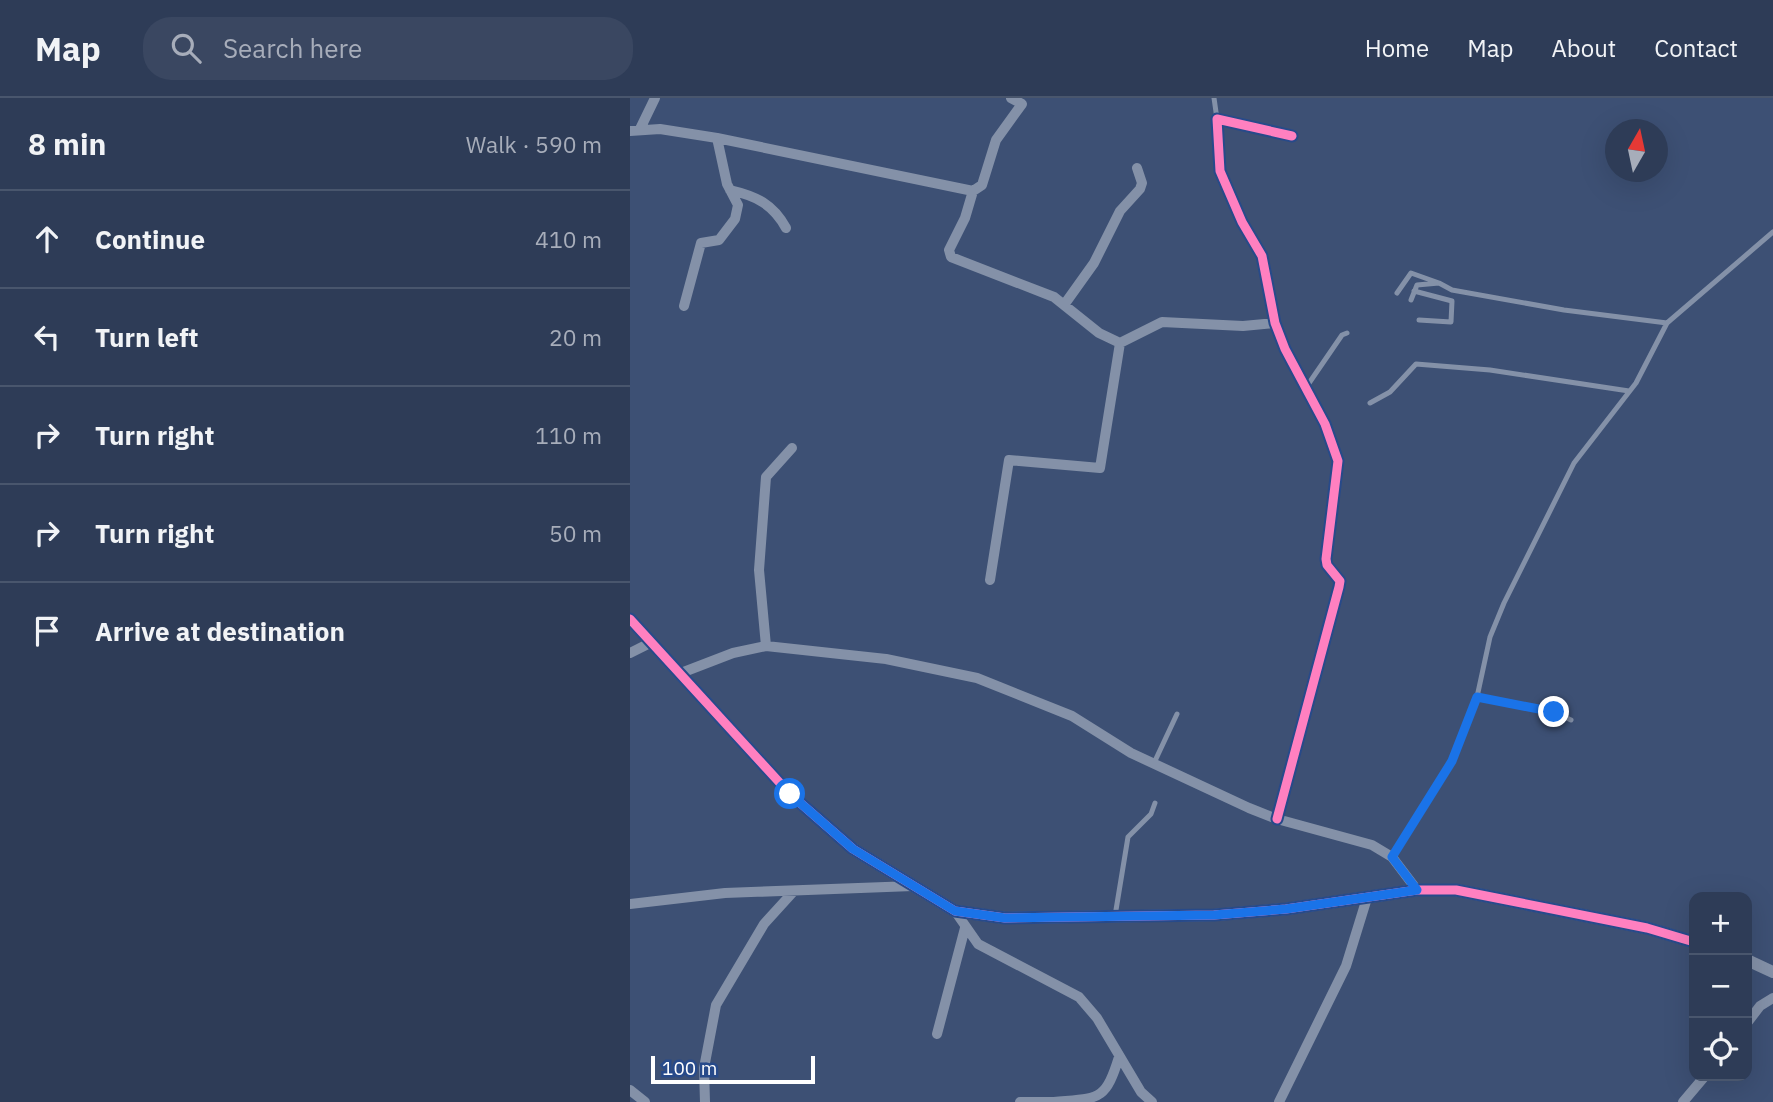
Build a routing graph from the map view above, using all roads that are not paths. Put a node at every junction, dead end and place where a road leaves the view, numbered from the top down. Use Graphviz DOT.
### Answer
graph roads {
  1 [pos="655,98"];
  2 [pos="1012,98"];
  3 [pos="1214,98"];
  4 [pos="1217,119"];
  5 [pos="635,130"];
  6 [pos="1292,136"];
  7 [pos="717,138"];
  8 [pos="1137,168"];
  9 [pos="730,190"];
  10 [pos="973,191"];
  11 [pos="786,228"];
  12 [pos="1773,232"];
  13 [pos="1439,284"];
  14 [pos="1414,290"];
  15 [pos="1397,293"];
  16 [pos="1411,300"];
  17 [pos="684,306"];
  18 [pos="1064,306"];
  19 [pos="1419,320"];
  20 [pos="1275,323"];
  21 [pos="1667,323"];
  22 [pos="1348,333"];
  23 [pos="1120,343"];
  24 [pos="1305,389"];
  25 [pos="1629,391"];
  26 [pos="1370,403"];
  27 [pos="792,448"];
  28 [pos="990,580"];
  29 [pos="630,619"];
  30 [pos="652,642"];
  31 [pos="766,646"];
  32 [pos="630,653"];
  33 [pos="681,673"];
  34 [pos="1477,697"];
  35 [pos="1177,714"];
  36 [pos="1571,720"];
  37 [pos="1154,762"];
  38 [pos="1155,803"];
  39 [pos="1277,819"];
  40 [pos="1392,857"];
  41 [pos="912,886"];
  42 [pos="1417,890"];
  43 [pos="794,891"];
  44 [pos="1367,898"];
  45 [pos="630,904"];
  46 [pos="955,911"];
  47 [pos="1115,916"];
  48 [pos="965,928"];
  49 [pos="1689,941"];
  50 [pos="1752,962"];
  51 [pos="1773,972"];
  52 [pos="1773,998"];
  53 [pos="1751,1018"];
  54 [pos="937,1034"];
  55 [pos="1119,1057"];
  56 [pos="1701,1081"];
  57 [pos="630,1090"];
  58 [pos="645,1102"];
  59 [pos="705,1102"];
  60 [pos="1020,1102"];
  61 [pos="1054,1102"];
  62 [pos="1152,1102"];
  63 [pos="1279,1102"];
  64 [pos="1683,1102"];
  1 -- 5 [label="street"];
  2 -- 10 [label="street"];
  3 -- 4 [label="lane"];
  4 -- 6 [label="street"];
  4 -- 20 [label="street"];
  5 -- 7 [label="street"];
  7 -- 9 [label="street"];
  7 -- 10 [label="street"];
  8 -- 18 [label="street"];
  9 -- 11 [label="street"];
  9 -- 17 [label="street"];
  10 -- 18 [label="street"];
  12 -- 21 [label="lane"];
  13 -- 14 [label="lane"];
  13 -- 15 [label="lane"];
  13 -- 21 [label="lane"];
  14 -- 16 [label="lane"];
  14 -- 19 [label="lane"];
  18 -- 23 [label="street"];
  20 -- 23 [label="street"];
  20 -- 24 [label="street"];
  21 -- 25 [label="lane"];
  22 -- 24 [label="lane"];
  23 -- 28 [label="street"];
  24 -- 39 [label="street"];
  25 -- 26 [label="lane"];
  25 -- 34 [label="lane"];
  27 -- 31 [label="street"];
  29 -- 30 [label="street"];
  30 -- 32 [label="street"];
  30 -- 33 [label="street"];
  31 -- 33 [label="street"];
  31 -- 37 [label="street"];
  33 -- 41 [label="street"];
  34 -- 36 [label="lane"];
  34 -- 40 [label="lane"];
  35 -- 37 [label="lane"];
  37 -- 39 [label="street"];
  38 -- 47 [label="lane"];
  39 -- 40 [label="street"];
  40 -- 42 [label="street"];
  41 -- 43 [label="street"];
  41 -- 46 [label="street"];
  42 -- 44 [label="street"];
  42 -- 49 [label="street"];
  43 -- 45 [label="street"];
  43 -- 59 [label="street"];
  44 -- 47 [label="street"];
  44 -- 63 [label="street"];
  46 -- 47 [label="street"];
  46 -- 48 [label="street"];
  48 -- 54 [label="street"];
  48 -- 55 [label="street"];
  50 -- 51 [label="street"];
  52 -- 53 [label="street"];
  55 -- 61 [label="street"];
  55 -- 62 [label="street"];
  56 -- 64 [label="street"];
  57 -- 58 [label="street"];
  60 -- 61 [label="street"];
}
